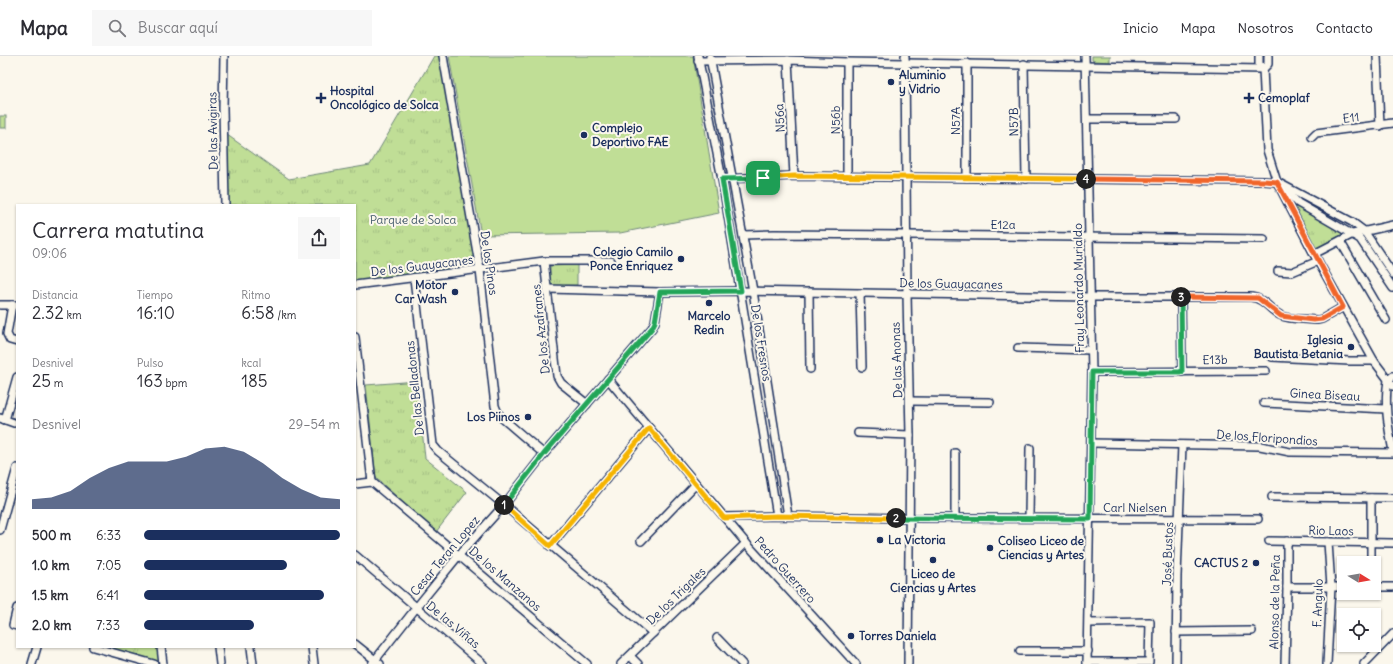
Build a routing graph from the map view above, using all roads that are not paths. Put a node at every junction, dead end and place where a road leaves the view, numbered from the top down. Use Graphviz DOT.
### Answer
graph roads {
  1 [pos="224,56"];
  2 [pos="443,56"];
  3 [pos="1085,56"];
  4 [pos="1259,56"];
  5 [pos="1268,56"];
  6 [pos="1377,56"];
  7 [pos="698,58"];
  8 [pos="710,58"];
  9 [pos="905,59"];
  10 [pos="788,60"];
  11 [pos="846,62"];
  12 [pos="966,63"];
  13 [pos="1024,64"];
  14 [pos="1085,66"];
  15 [pos="1263,69"];
  16 [pos="1087,119"];
  17 [pos="1176,119"];
  18 [pos="1393,123"];
  19 [pos="1380,126"];
  20 [pos="1312,137"];
  21 [pos="794,176"];
  22 [pos="847,177"];
  23 [pos="906,177"];
  24 [pos="967,178"];
  25 [pos="722,179"];
  26 [pos="733,179"];
  27 [pos="1026,179"];
  28 [pos="1088,180"];
  29 [pos="1277,182"];
  30 [pos="225,204"];
  31 [pos="1393,225"];
  32 [pos="1364,231"];
  33 [pos="1353,234"];
  34 [pos="742,235"];
  35 [pos="906,235"];
  36 [pos="1089,236"];
  37 [pos="1264,239"];
  38 [pos="1340,241"];
  39 [pos="1314,254"];
  40 [pos="544,261"];
  41 [pos="611,261"];
  42 [pos="1318,261"];
  43 [pos="480,270"];
  44 [pos="1278,271"];
  45 [pos="1393,274"];
  46 [pos="414,278"];
  47 [pos="356,285"];
  48 [pos="1393,288"];
  49 [pos="548,289"];
  50 [pos="741,291"];
  51 [pos="753,291"];
  52 [pos="660,292"];
  53 [pos="808,292"];
  54 [pos="860,293"];
  55 [pos="906,294"];
  56 [pos="1090,297"];
  57 [pos="1181,297"];
  58 [pos="15,305"];
  59 [pos="0,306"];
  60 [pos="1343,307"];
  61 [pos="1386,320"];
  62 [pos="760,338"];
  63 [pos="749,340"];
  64 [pos="16,342"];
  65 [pos="356,346"];
  66 [pos="1018,348"];
  67 [pos="1091,350"];
  68 [pos="1272,357"];
  69 [pos="1374,361"];
  70 [pos="862,367"];
  71 [pos="810,369"];
  72 [pos="1266,371"];
  73 [pos="1092,372"];
  74 [pos="1182,372"];
  75 [pos="1390,378"];
  76 [pos="16,379"];
  77 [pos="608,379"];
  78 [pos="1393,386"];
  79 [pos="910,401"];
  80 [pos="990,402"];
  81 [pos="1264,403"];
  82 [pos="587,404"];
  83 [pos="771,408"];
  84 [pos="1386,409"];
  85 [pos="760,410"];
  86 [pos="3,419"];
  87 [pos="14,423"];
  88 [pos="649,428"];
  89 [pos="858,433"];
  90 [pos="910,435"];
  91 [pos="1091,443"];
  92 [pos="1182,445"];
  93 [pos="1030,448"];
  94 [pos="1393,452"];
  95 [pos="955,453"];
  96 [pos="544,454"];
  97 [pos="16,472"];
  98 [pos="372,482"];
  99 [pos="356,484"];
  100 [pos="696,484"];
  101 [pos="1272,497"];
  102 [pos="1371,498"];
  103 [pos="1393,498"];
  104 [pos="504,506"];
  105 [pos="777,516"];
  106 [pos="788,516"];
  107 [pos="724,518"];
  108 [pos="908,518"];
  109 [pos="955,518"];
  110 [pos="1029,518"];
  111 [pos="1090,519"];
  112 [pos="1180,519"];
  113 [pos="1258,519"];
  114 [pos="0,530"];
  115 [pos="641,541"];
  116 [pos="1269,541"];
  117 [pos="1287,541"];
  118 [pos="1328,542"];
  119 [pos="1371,542"];
  120 [pos="746,543"];
  121 [pos="1393,543"];
  122 [pos="550,546"];
  123 [pos="459,555"];
  124 [pos="356,556"];
  125 [pos="1371,556"];
  126 [pos="1287,587"];
  127 [pos="1381,587"];
  128 [pos="1393,587"];
  129 [pos="1331,588"];
  130 [pos="1337,588"];
  131 [pos="416,608"];
  132 [pos="1089,623"];
  133 [pos="1252,631"];
  134 [pos="1176,632"];
  135 [pos="653,633"];
  136 [pos="1393,634"];
  137 [pos="718,638"];
  138 [pos="356,645"];
  139 [pos="37,648"];
  140 [pos="97,648"];
  141 [pos="161,648"];
  142 [pos="218,648"];
  143 [pos="251,648"];
  144 [pos="312,648"];
  145 [pos="1020,651"];
  146 [pos="1088,651"];
  147 [pos="630,656"];
  148 [pos="376,663"];
  149 [pos="1087,663"];
  150 [pos="32,664"];
  151 [pos="154,664"];
  152 [pos="163,664"];
  153 [pos="220,664"];
  154 [pos="253,664"];
  155 [pos="314,664"];
  156 [pos="483,664"];
  157 [pos="587,664"];
  158 [pos="621,664"];
  159 [pos="638,664"];
  160 [pos="742,664"];
  161 [pos="856,664"];
  162 [pos="908,664"];
  163 [pos="1176,664"];
  164 [pos="1285,664"];
  165 [pos="1326,664"];
  166 [pos="1364,664"];
  1 -- 30 [label="street, De las Avigiras"];
  2 -- 43 [label="street, De los Pinos"];
  3 -- 14 [label="street, Fray Leonardo Murialdo"];
  4 -- 15 [label="street"];
  5 -- 15 [label="street"];
  6 -- 19 [label="street"];
  7 -- 8 [label="street"];
  7 -- 25 [label="street, De los Fresnos"];
  8 -- 10 [label="street"];
  8 -- 26 [label="street, De los Fresnos"];
  9 -- 11 [label="street"];
  9 -- 12 [label="street"];
  9 -- 23 [label="street, De las Anonas"];
  10 -- 11 [label="street"];
  10 -- 21 [label="street, N56a"];
  11 -- 22 [label="street, N56b"];
  12 -- 13 [label="street"];
  12 -- 24 [label="street, N57A"];
  13 -- 14 [label="street"];
  13 -- 27 [label="street, N57B"];
  14 -- 15 [label="street"];
  14 -- 16 [label="street, Fray Leonardo Murialdo"];
  15 -- 29 [label="street"];
  16 -- 17 [label="street"];
  16 -- 28 [label="street, Fray Leonardo Murialdo"];
  18 -- 19 [label="street, E11"];
  19 -- 20 [label="street, E11"];
  21 -- 22 [label="street"];
  21 -- 26 [label="street"];
  22 -- 23 [label="street"];
  23 -- 24 [label="street"];
  23 -- 35 [label="street, De las Anonas"];
  24 -- 27 [label="street"];
  25 -- 26 [label="street"];
  25 -- 50 [label="street, De los Fresnos"];
  26 -- 34 [label="street, De los Fresnos"];
  27 -- 28 [label="street"];
  28 -- 29 [label="street"];
  28 -- 36 [label="street, Fray Leonardo Murialdo"];
  29 -- 32 [label="street"];
  29 -- 33 [label="street"];
  29 -- 39 [label="street"];
  31 -- 32 [label="street"];
  32 -- 33 [label="street"];
  32 -- 45 [label="street"];
  33 -- 38 [label="street"];
  33 -- 48 [label="street"];
  34 -- 35 [label="street, E12a"];
  34 -- 51 [label="street, De los Fresnos"];
  35 -- 36 [label="street, E12a"];
  35 -- 55 [label="street, De las Anonas"];
  36 -- 37 [label="street, E12a"];
  36 -- 56 [label="street, Fray Leonardo Murialdo"];
  38 -- 39 [label="street"];
  38 -- 61 [label="street"];
  39 -- 42 [label="street"];
  40 -- 41 [label="street, De los Guayacanes"];
  40 -- 43 [label="street, De los Guayacanes"];
  40 -- 49 [label="street, De los Azafranes"];
  42 -- 44 [label="street"];
  42 -- 60 [label="street"];
  43 -- 46 [label="street, De los Guayacanes"];
  43 -- 96 [label="street, De los Pinos"];
  46 -- 47 [label="street, De los Guayacanes"];
  46 -- 104 [label="street, De las Belladonas"];
  49 -- 52 [label="street, De los Guayacanes"];
  49 -- 82 [label="street, De los Azafranes"];
  50 -- 51 [label="street, De los Guayacanes"];
  50 -- 52 [label="street, De los Guayacanes"];
  50 -- 63 [label="street, De los Fresnos"];
  51 -- 53 [label="street, De los Guayacanes"];
  51 -- 62 [label="street, De los Fresnos"];
  52 -- 77 [label="street, Cesar Teran Lopez"];
  53 -- 54 [label="street, De los Guayacanes"];
  53 -- 71 [label="street"];
  54 -- 55 [label="street, De los Guayacanes"];
  54 -- 70 [label="street"];
  55 -- 56 [label="street, De los Guayacanes"];
  55 -- 79 [label="street, De las Anonas"];
  56 -- 57 [label="street, De los Guayacanes"];
  56 -- 67 [label="street, Fray Leonardo Murialdo"];
  57 -- 60 [label="street, De los Guayacanes"];
  57 -- 74 [label="street"];
  58 -- 59 [label="street"];
  58 -- 64 [label="street"];
  60 -- 69 [label="street"];
  62 -- 63 [label="street"];
  62 -- 83 [label="street, De los Fresnos"];
  63 -- 85 [label="street, De los Fresnos"];
  65 -- 98 [label="street"];
  66 -- 67 [label="street"];
  67 -- 73 [label="street, Fray Leonardo Murialdo"];
  68 -- 69 [label="street"];
  69 -- 75 [label="street"];
  72 -- 74 [label="street, E13b"];
  73 -- 74 [label="street, E13b"];
  73 -- 91 [label="street, Fray Leonardo Murialdo"];
  75 -- 78 [label="street"];
  75 -- 84 [label="street"];
  76 -- 86 [label="street"];
  77 -- 82 [label="street, Cesar Teran Lopez"];
  77 -- 88 [label="street, Pedro Guerrero"];
  79 -- 80 [label="street"];
  79 -- 90 [label="street, De las Anonas"];
  81 -- 84 [label="street, Ginea Biseau"];
  82 -- 96 [label="street, Cesar Teran Lopez"];
  83 -- 85 [label="street"];
  83 -- 106 [label="street, De los Fresnos"];
  84 -- 94 [label="street"];
  85 -- 105 [label="street, De los Fresnos"];
  86 -- 87 [label="street"];
  88 -- 100 [label="street, Pedro Guerrero"];
  88 -- 122 [label="street"];
  89 -- 90 [label="street"];
  90 -- 108 [label="street, De las Anonas"];
  91 -- 92 [label="street, De los Floripondios"];
  91 -- 111 [label="street, Fray Leonardo Murialdo"];
  92 -- 94 [label="street, De los Floripondios"];
  92 -- 112 [label="street, José Bustos"];
  93 -- 110 [label="street"];
  95 -- 109 [label="street"];
  96 -- 104 [label="street, Cesar Teran Lopez"];
  97 -- 114 [label="street"];
  98 -- 99 [label="street"];
  98 -- 123 [label="street, De los Manzanos"];
  100 -- 107 [label="street, Pedro Guerrero"];
  100 -- 115 [label="street"];
  101 -- 102 [label="street"];
  102 -- 103 [label="street"];
  102 -- 119 [label="street"];
  104 -- 122 [label="street, De las Belladonas"];
  104 -- 123 [label="street, Cesar Teran Lopez"];
  105 -- 106 [label="street, Carl Nielsen"];
  105 -- 107 [label="street, Carl Nielsen"];
  106 -- 108 [label="street, Carl Nielsen"];
  107 -- 120 [label="street, Pedro Guerrero"];
  108 -- 109 [label="street, Carl Nielsen"];
  108 -- 162 [label="street, De las Anonas"];
  109 -- 110 [label="street, Carl Nielsen"];
  110 -- 111 [label="street, Carl Nielsen"];
  111 -- 112 [label="street, Carl Nielsen"];
  111 -- 132 [label="street, Fray Leonardo Murialdo"];
  112 -- 113 [label="street, Carl Nielsen"];
  112 -- 134 [label="street, José Bustos"];
  116 -- 117 [label="street, Rio Laos"];
  117 -- 118 [label="street, Rio Laos"];
  117 -- 126 [label="street, Alonso de la Peña"];
  118 -- 119 [label="street, Rio Laos"];
  118 -- 129 [label="street, F. Angulo"];
  119 -- 121 [label="street, Rio Laos"];
  119 -- 125 [label="street"];
  120 -- 135 [label="street, De los Trigales"];
  120 -- 161 [label="street, Pedro Guerrero"];
  122 -- 135 [label="street, De las Belladonas"];
  123 -- 131 [label="street, Cesar Teran Lopez"];
  123 -- 157 [label="street, De los Manzanos"];
  124 -- 131 [label="street, De las Viñas"];
  126 -- 129 [label="street"];
  126 -- 164 [label="street, Alonso de la Peña"];
  127 -- 128 [label="street"];
  129 -- 130 [label="street"];
  129 -- 165 [label="street, F. Angulo"];
  131 -- 148 [label="street, Cesar Teran Lopez"];
  131 -- 156 [label="street, De las Viñas"];
  132 -- 146 [label="street, Fray Leonardo Murialdo"];
  132 -- 149 [label="street"];
  133 -- 134 [label="street"];
  134 -- 163 [label="street, José Bustos"];
  135 -- 147 [label="street, De los Trigales"];
  136 -- 166 [label="street"];
  137 -- 160 [label="street"];
  138 -- 148 [label="street"];
  139 -- 150 [label="street"];
  140 -- 151 [label="street"];
  141 -- 152 [label="street"];
  142 -- 153 [label="street"];
  143 -- 154 [label="street"];
  144 -- 155 [label="street"];
  145 -- 146 [label="street"];
  146 -- 149 [label="street, Fray Leonardo Murialdo"];
  147 -- 158 [label="street, De los Trigales"];
  147 -- 159 [label="street"];
}
